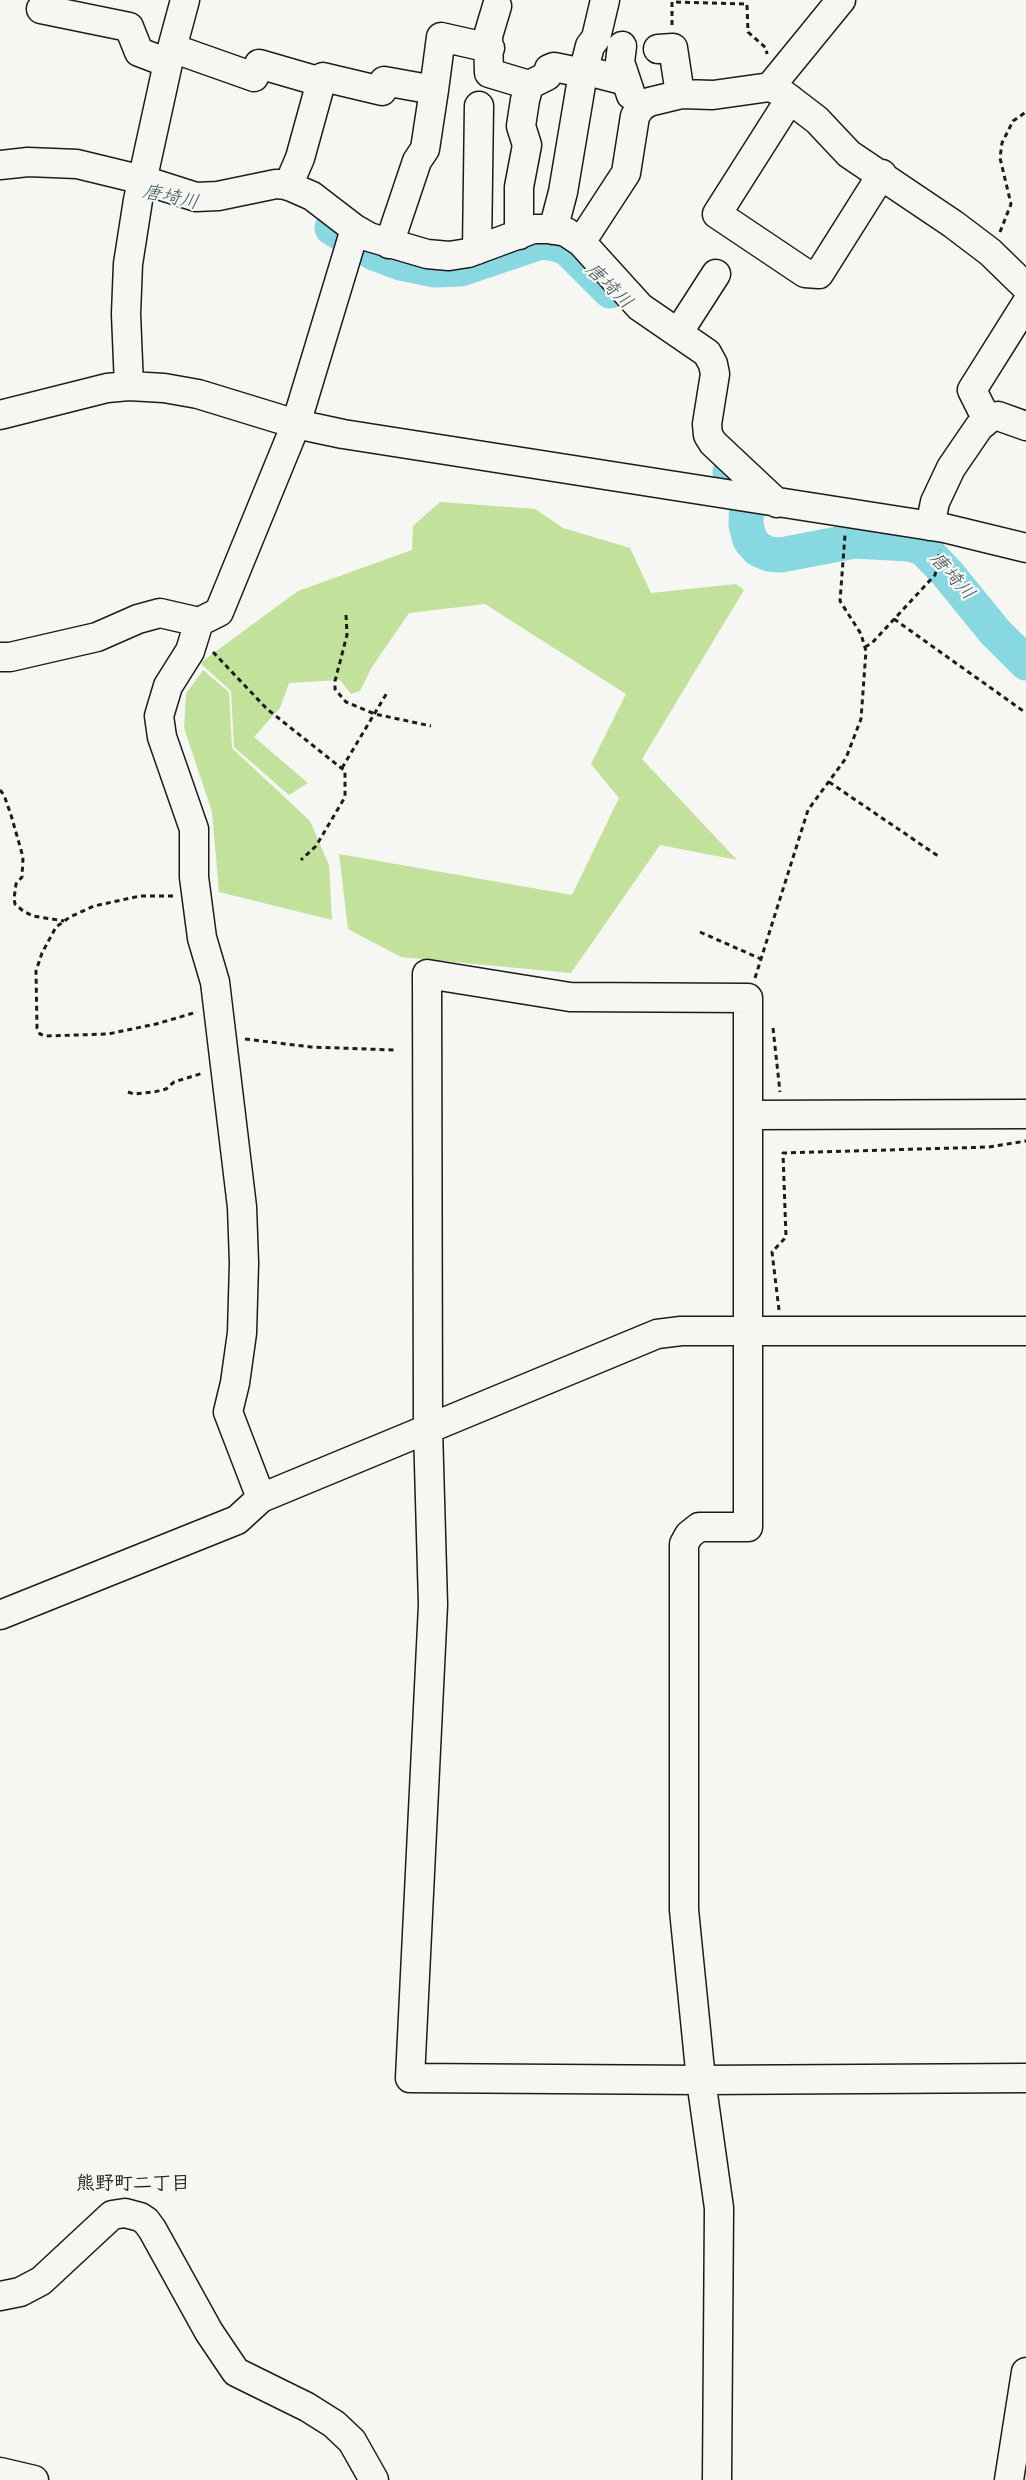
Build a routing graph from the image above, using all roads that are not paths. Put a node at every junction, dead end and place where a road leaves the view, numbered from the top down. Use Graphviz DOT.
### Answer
graph roads {
  1 [pos="185,0"];
  2 [pos="605,0"];
  3 [pos="841,0"];
  4 [pos="497,6"];
  5 [pos="41,9"];
  6 [pos="622,46"];
  7 [pos="490,48"];
  8 [pos="665,49"];
  9 [pos="170,55"];
  10 [pos="583,72"];
  11 [pos="626,81"];
  12 [pos="321,82"];
  13 [pos="528,85"];
  14 [pos="434,90"];
  15 [pos="777,91"];
  16 [pos="680,94"];
  17 [pos="479,106"];
  18 [pos="641,107"];
  19 [pos="0,164"];
  20 [pos="882,174"];
  21 [pos="288,186"];
  22 [pos="140,189"];
  23 [pos="355,230"];
  24 [pos="553,230"];
  25 [pos="519,235"];
  26 [pos="581,242"];
  27 [pos="389,244"];
  28 [pos="477,250"];
  29 [pos="716,274"];
  30 [pos="1026,287"];
  31 [pos="1026,304"];
  32 [pos="678,333"];
  33 [pos="129,386"];
  34 [pos="0,415"];
  35 [pos="987,420"];
  36 [pos="296,424"];
  37 [pos="1026,426"];
  38 [pos="776,503"];
  39 [pos="937,527"];
  40 [pos="1026,548"];
  41 [pos="199,622"];
  42 [pos="0,657"];
  43 [pos="1026,1114"];
  44 [pos="750,1115"];
  45 [pos="1026,1331"];
  46 [pos="749,1332"];
  47 [pos="428,1429"];
  48 [pos="261,1498"];
  49 [pos="0,1615"];
  50 [pos="1026,2078"];
  51 [pos="701,2080"];
  52 [pos="0,2296"];
  53 [pos="1026,2372"];
  54 [pos="0,2472"];
  55 [pos="34,2480"];
  56 [pos="374,2480"];
  57 [pos="717,2480"];
  58 [pos="1009,2480"];
  1 -- 9 [label="street"];
  2 -- 10 [label="street"];
  3 -- 15 [label="street"];
  4 -- 7 [label="street"];
  5 -- 9 [label="street"];
  6 -- 11 [label="street"];
  7 -- 13 [label="street"];
  7 -- 14 [label="street"];
  8 -- 16 [label="street"];
  9 -- 12 [label="street"];
  9 -- 22 [label="street"];
  10 -- 11 [label="street"];
  10 -- 13 [label="street"];
  10 -- 24 [label="street"];
  11 -- 18 [label="street"];
  12 -- 14 [label="street"];
  12 -- 21 [label="street"];
  13 -- 25 [label="street"];
  14 -- 27 [label="street"];
  15 -- 16 [label="street"];
  15 -- 20 [label="street"];
  15 -- 20 [label="street"];
  16 -- 18 [label="street"];
  17 -- 28 [label="street"];
  18 -- 26 [label="street"];
  19 -- 22 [label="street"];
  20 -- 30 [label="street"];
  21 -- 22 [label="street"];
  21 -- 23 [label="street"];
  22 -- 33 [label="street"];
  23 -- 27 [label="street"];
  23 -- 36 [label="street"];
  24 -- 25 [label="street"];
  24 -- 26 [label="street"];
  25 -- 28 [label="street"];
  26 -- 32 [label="street"];
  27 -- 28 [label="street"];
  29 -- 32 [label="street"];
  31 -- 35 [label="street"];
  32 -- 38 [label="street"];
  33 -- 34 [label="street"];
  33 -- 36 [label="street"];
  35 -- 37 [label="street"];
  35 -- 39 [label="street"];
  36 -- 38 [label="street"];
  36 -- 41 [label="street"];
  38 -- 39 [label="street"];
  39 -- 40 [label="street"];
  41 -- 42 [label="street"];
  41 -- 48 [label="street"];
  43 -- 44 [label="street"];
  44 -- 46 [label="street"];
  44 -- 47 [label="street"];
  45 -- 46 [label="street"];
  46 -- 47 [label="street"];
  46 -- 51 [label="street"];
  47 -- 48 [label="street"];
  47 -- 51 [label="street"];
  48 -- 49 [label="street"];
  50 -- 51 [label="street"];
  51 -- 57 [label="street"];
  52 -- 56 [label="street"];
  53 -- 58 [label="street"];
  54 -- 55 [label="street"];
}
